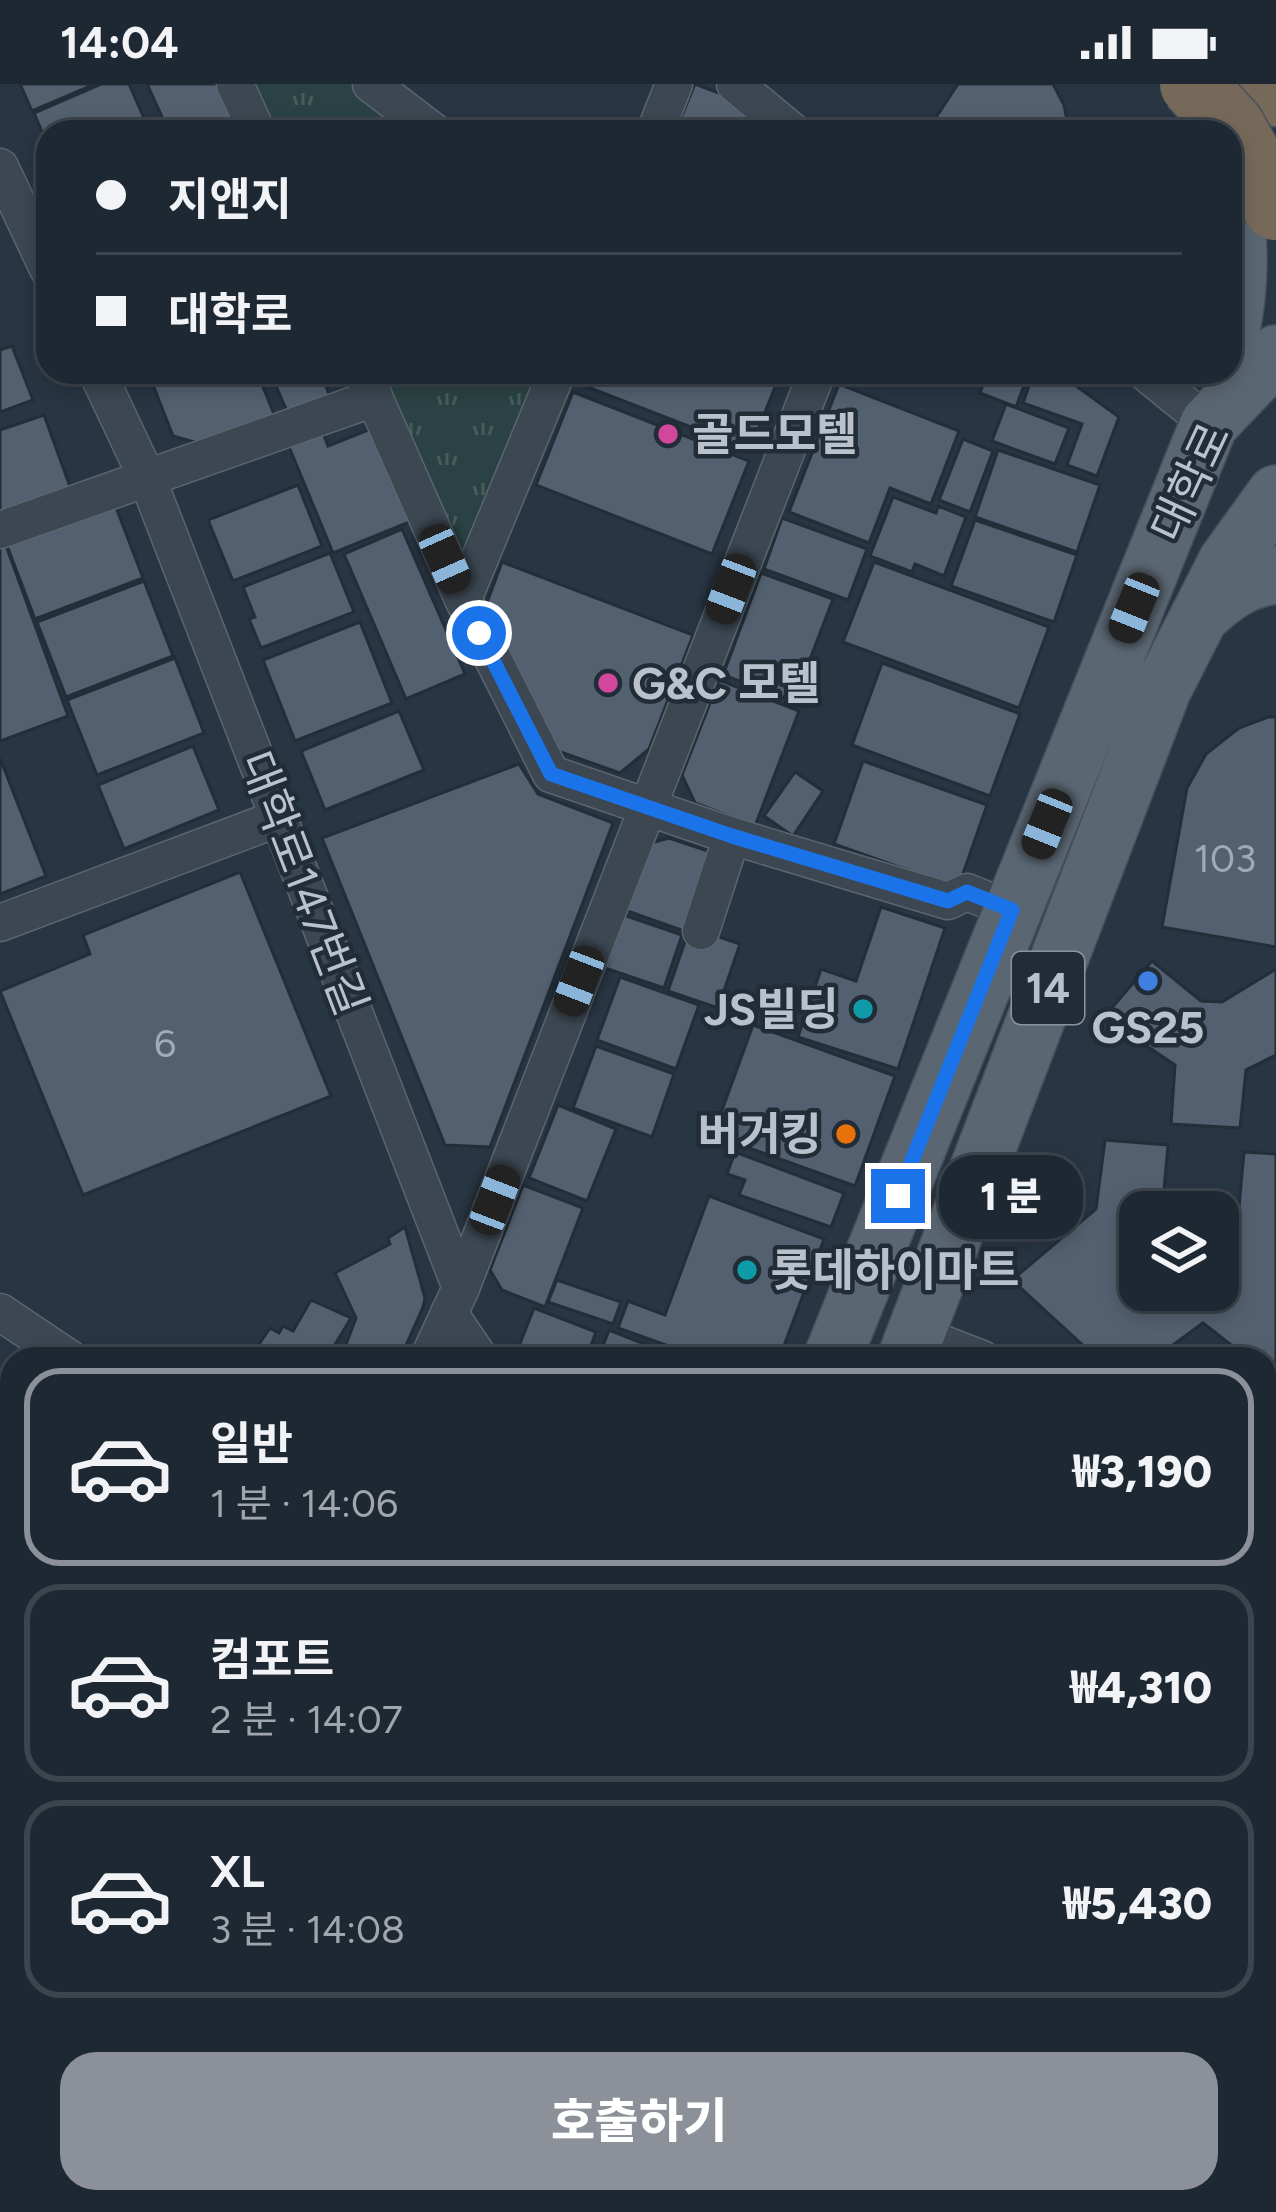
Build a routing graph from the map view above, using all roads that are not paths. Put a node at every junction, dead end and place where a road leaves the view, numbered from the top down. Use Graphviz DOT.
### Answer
graph roads {
  1 [pos="235,84"];
  2 [pos="371,84"];
  3 [pos="674,84"];
  4 [pos="735,84"];
  5 [pos="1169,84"];
  6 [pos="1193,84"];
  7 [pos="1270,84"];
  8 [pos="1276,93"];
  9 [pos="251,120"];
  10 [pos="418,120"];
  11 [pos="660,120"];
  12 [pos="778,120"];
  13 [pos="1208,120"];
  14 [pos="1226,120"];
  15 [pos="1242,145"];
  16 [pos="1242,146"];
  17 [pos="0,167"];
  18 [pos="1276,167"];
  19 [pos="1276,207"];
  20 [pos="36,243"];
  21 [pos="1276,354"];
  22 [pos="1242,379"];
  23 [pos="103,384"];
  24 [pos="551,384"];
  25 [pos="812,384"];
  26 [pos="1177,384"];
  27 [pos="368,385"];
  28 [pos="1215,398"];
  29 [pos="147,478"];
  30 [pos="1276,494"];
  31 [pos="0,530"];
  32 [pos="1276,575"];
  33 [pos="463,599"];
  34 [pos="1196,620"];
  35 [pos="646,806"];
  36 [pos="279,818"];
  37 [pos="732,836"];
  38 [pos="1012,910"];
  39 [pos="0,922"];
  40 [pos="701,931"];
  41 [pos="455,1300"];
  42 [pos="0,1312"];
  43 [pos="910,1346"];
  44 [pos="52,1347"];
  45 [pos="433,1347"];
  46 [pos="475,1347"];
  47 [pos="837,1347"];
  1 -- 9 [label="street"];
  2 -- 10 [label="street"];
  3 -- 11 [label="street"];
  4 -- 12 [label="street"];
  5 -- 13 [label="highway"];
  6 -- 14 [label="highway, bridge"];
  7 -- 8 [label="highway"];
  15 -- 19 [label="highway, bridge"];
  16 -- 18 [label="highway"];
  17 -- 20 [label="street"];
  21 -- 22 [label="main road, 대학로 / 14"];
  23 -- 29 [label="street, 대학로147번길"];
  24 -- 33 [label="street"];
  25 -- 35 [label="street"];
  26 -- 28 [label="street"];
  27 -- 29 [label="street"];
  27 -- 33 [label="street"];
  28 -- 38 [label="main road, 대학로 / 14"];
  29 -- 31 [label="street"];
  29 -- 36 [label="street, 대학로147번길"];
  30 -- 34 [label="main road, 대학로 / 14"];
  32 -- 34 [label="main road"];
  33 -- 35 [label="street"];
  34 -- 43 [label="main road, 대학로 / 14"];
  35 -- 37 [label="street"];
  35 -- 41 [label="street"];
  36 -- 39 [label="street"];
  36 -- 41 [label="street, 대학로147번길"];
  37 -- 38 [label="street"];
  37 -- 40 [label="street"];
  38 -- 47 [label="main road, 대학로 / 14"];
  41 -- 45 [label="street"];
  41 -- 46 [label="street, 대학로147번길"];
  42 -- 44 [label="street"];
}
